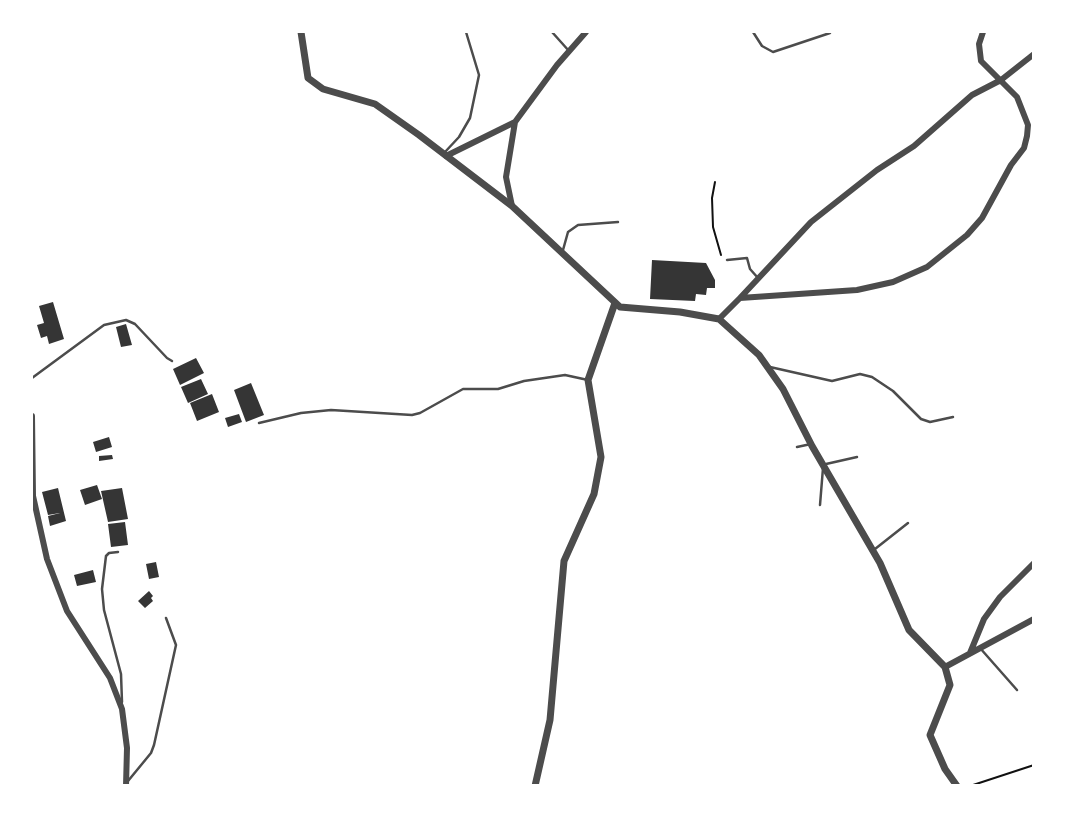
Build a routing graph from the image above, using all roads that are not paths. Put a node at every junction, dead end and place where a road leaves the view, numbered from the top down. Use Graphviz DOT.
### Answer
graph roads {
  1 [pos="301,32"];
  2 [pos="466,32"];
  3 [pos="552,32"];
  4 [pos="586,32"];
  5 [pos="753,32"];
  6 [pos="983,32"];
  7 [pos="830,33"];
  8 [pos="569,51"];
  9 [pos="1034,54"];
  10 [pos="1001,80"];
  11 [pos="515,122"];
  12 [pos="1031,126"];
  13 [pos="444,155"];
  14 [pos="512,205"];
  15 [pos="618,222"];
  16 [pos="562,253"];
  17 [pos="727,260"];
  18 [pos="758,278"];
  19 [pos="740,298"];
  20 [pos="615,303"];
  21 [pos="719,320"];
  22 [pos="172,361"];
  23 [pos="767,366"];
  24 [pos="32,378"];
  25 [pos="588,380"];
  26 [pos="32,416"];
  27 [pos="953,417"];
  28 [pos="259,424"];
  29 [pos="811,444"];
  30 [pos="797,447"];
  31 [pos="857,457"];
  32 [pos="823,465"];
  33 [pos="820,505"];
  34 [pos="908,523"];
  35 [pos="873,551"];
  36 [pos="118,552"];
  37 [pos="1034,563"];
  38 [pos="166,618"];
  39 [pos="1034,619"];
  40 [pos="980,648"];
  41 [pos="970,653"];
  42 [pos="945,667"];
  43 [pos="1017,690"];
  44 [pos="122,709"];
  45 [pos="126,785"];
  46 [pos="535,786"];
  47 [pos="957,786"];
  1 -- 13 [label="street"];
  2 -- 13 [label="lane"];
  3 -- 8 [label="lane"];
  4 -- 8 [label="street"];
  5 -- 7 [label="lane"];
  6 -- 10 [label="street"];
  8 -- 11 [label="street"];
  9 -- 10 [label="street"];
  10 -- 12 [label="street"];
  10 -- 18 [label="street"];
  11 -- 13 [label="street"];
  11 -- 14 [label="street"];
  12 -- 19 [label="street"];
  13 -- 14 [label="street"];
  14 -- 16 [label="street"];
  15 -- 16 [label="lane"];
  16 -- 20 [label="street"];
  17 -- 18 [label="lane"];
  18 -- 19 [label="street"];
  19 -- 21 [label="street"];
  20 -- 21 [label="street"];
  20 -- 25 [label="street"];
  21 -- 23 [label="street"];
  22 -- 24 [label="lane"];
  23 -- 27 [label="lane"];
  23 -- 29 [label="street"];
  25 -- 28 [label="lane"];
  25 -- 46 [label="street"];
  26 -- 44 [label="street"];
  29 -- 30 [label="lane"];
  29 -- 32 [label="street"];
  31 -- 32 [label="lane"];
  32 -- 33 [label="lane"];
  32 -- 35 [label="street"];
  34 -- 35 [label="lane"];
  35 -- 42 [label="street"];
  36 -- 44 [label="lane"];
  37 -- 41 [label="street"];
  38 -- 45 [label="lane"];
  39 -- 40 [label="street"];
  40 -- 41 [label="street"];
  40 -- 43 [label="lane"];
  41 -- 42 [label="street"];
  42 -- 47 [label="street"];
  44 -- 45 [label="street"];
}
